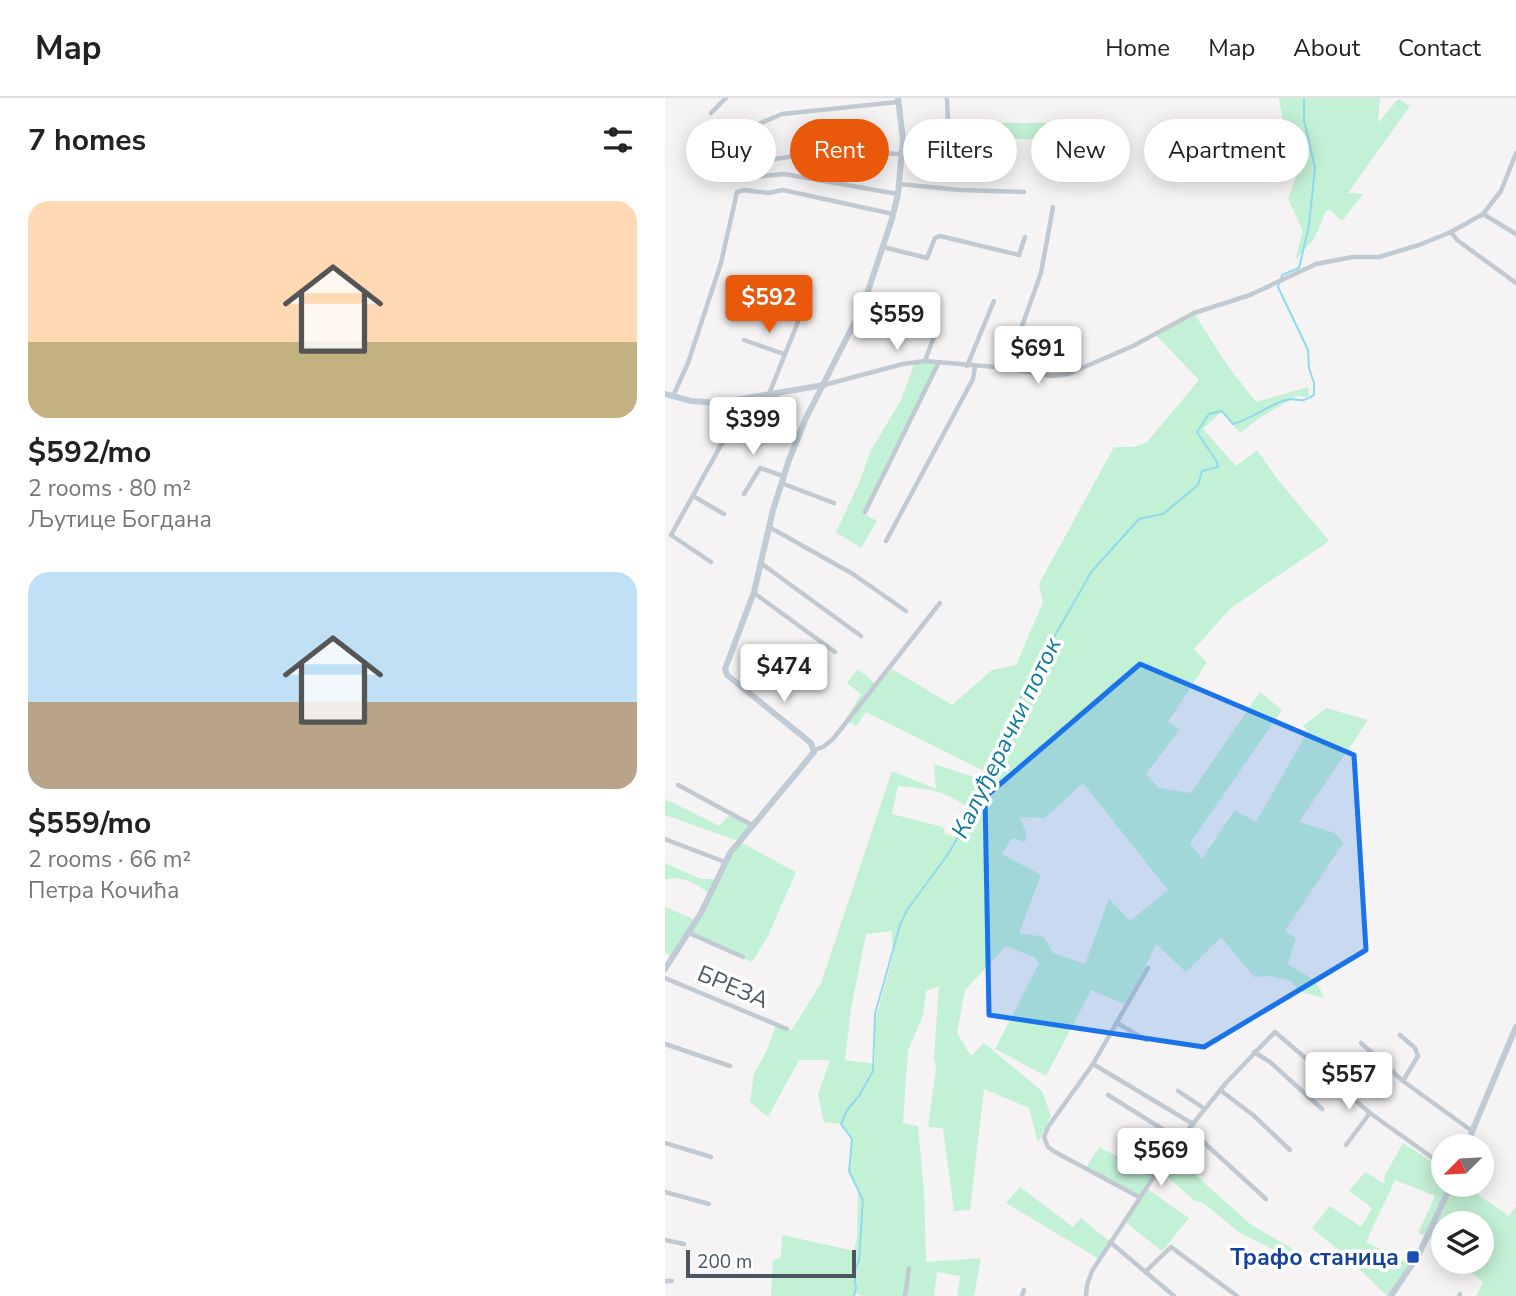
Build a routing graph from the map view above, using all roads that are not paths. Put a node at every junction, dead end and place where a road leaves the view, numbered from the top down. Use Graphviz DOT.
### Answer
graph roads {
  1 [pos="726,98"];
  2 [pos="947,98"];
  3 [pos="898,100"];
  4 [pos="711,113"];
  5 [pos="770,119"];
  6 [pos="948,119"];
  7 [pos="1516,152"];
  8 [pos="902,154"];
  9 [pos="776,159"];
  10 [pos="1513,170"];
  11 [pos="776,175"];
  12 [pos="899,184"];
  13 [pos="1024,192"];
  14 [pos="898,194"];
  15 [pos="1053,207"];
  16 [pos="893,214"];
  17 [pos="1483,214"];
  18 [pos="1451,232"];
  19 [pos="1516,234"];
  20 [pos="1025,237"];
  21 [pos="883,247"];
  22 [pos="1516,283"];
  23 [pos="993,301"];
  24 [pos="798,322"];
  25 [pos="937,326"];
  26 [pos="744,340"];
  27 [pos="784,354"];
  28 [pos="925,361"];
  29 [pos="938,363"];
  30 [pos="967,366"];
  31 [pos="975,366"];
  32 [pos="1007,368"];
  33 [pos="824,385"];
  34 [pos="773,393"];
  35 [pos="665,394"];
  36 [pos="673,396"];
  37 [pos="742,399"];
  38 [pos="767,415"];
  39 [pos="782,479"];
  40 [pos="744,494"];
  41 [pos="693,496"];
  42 [pos="834,503"];
  43 [pos="865,512"];
  44 [pos="724,514"];
  45 [pos="769,527"];
  46 [pos="886,541"];
  47 [pos="711,562"];
  48 [pos="762,564"];
  49 [pos="754,592"];
  50 [pos="940,603"];
  51 [pos="906,611"];
  52 [pos="862,636"];
  53 [pos="835,652"];
  54 [pos="815,750"];
  55 [pos="678,785"];
  56 [pos="752,825"];
  57 [pos="665,839"];
  58 [pos="725,862"];
  59 [pos="689,933"];
  60 [pos="743,957"];
  61 [pos="1149,968"];
  62 [pos="665,969"];
  63 [pos="665,978"];
  64 [pos="1117,1023"];
  65 [pos="1516,1027"];
  66 [pos="787,1029"];
  67 [pos="1400,1035"];
  68 [pos="1146,1040"];
  69 [pos="1361,1043"];
  70 [pos="665,1044"];
  71 [pos="1254,1052"];
  72 [pos="1093,1064"];
  73 [pos="730,1066"];
  74 [pos="1403,1080"];
  75 [pos="1220,1090"];
  76 [pos="1178,1091"];
  77 [pos="1108,1095"];
  78 [pos="1205,1109"];
  79 [pos="1322,1110"];
  80 [pos="1370,1113"];
  81 [pos="1193,1124"];
  82 [pos="1189,1129"];
  83 [pos="1472,1130"];
  84 [pos="1470,1134"];
  85 [pos="1180,1140"];
  86 [pos="665,1143"];
  87 [pos="1346,1146"];
  88 [pos="1290,1150"];
  89 [pos="711,1157"];
  90 [pos="1118,1157"];
  91 [pos="1431,1157"];
  92 [pos="1154,1175"];
  93 [pos="665,1192"];
  94 [pos="1139,1197"];
  95 [pos="1445,1197"];
  96 [pos="1266,1199"];
  97 [pos="709,1204"];
  98 [pos="665,1240"];
  99 [pos="1110,1242"];
  100 [pos="684,1244"];
  101 [pos="909,1268"];
  102 [pos="1145,1272"];
  103 [pos="665,1281"];
  104 [pos="672,1281"];
  105 [pos="1024,1290"];
  106 [pos="905,1296"];
  107 [pos="1022,1296"];
  108 [pos="1086,1296"];
  109 [pos="1174,1296"];
  110 [pos="1237,1296"];
  111 [pos="1391,1296"];
  1 -- 4 [label="street"];
  2 -- 6 [label="street"];
  3 -- 5 [label="street"];
  3 -- 8 [label="street"];
  7 -- 10 [label="street"];
  8 -- 9 [label="street"];
  8 -- 12 [label="street"];
  10 -- 17 [label="street"];
  11 -- 14 [label="street"];
  12 -- 13 [label="street"];
  12 -- 14 [label="street"];
  14 -- 16 [label="street"];
  15 -- 32 [label="street"];
  16 -- 21 [label="street"];
  16 -- 36 [label="street"];
  17 -- 18 [label="street"];
  17 -- 19 [label="street"];
  18 -- 22 [label="street"];
  18 -- 32 [label="street"];
  20 -- 21 [label="street"];
  21 -- 33 [label="street"];
  23 -- 30 [label="street"];
  24 -- 27 [label="street"];
  25 -- 28 [label="street"];
  26 -- 27 [label="street"];
  27 -- 34 [label="street"];
  28 -- 29 [label="street"];
  28 -- 33 [label="street"];
  29 -- 30 [label="street"];
  29 -- 43 [label="street"];
  30 -- 31 [label="street"];
  31 -- 32 [label="street"];
  31 -- 46 [label="street"];
  33 -- 34 [label="street"];
  33 -- 39 [label="street"];
  34 -- 37 [label="street"];
  34 -- 38 [label="street"];
  35 -- 36 [label="street"];
  36 -- 37 [label="street"];
  37 -- 41 [label="street"];
  39 -- 40 [label="street"];
  39 -- 42 [label="street"];
  39 -- 45 [label="street"];
  41 -- 44 [label="street"];
  41 -- 47 [label="street"];
  45 -- 48 [label="street"];
  45 -- 51 [label="street"];
  48 -- 49 [label="street"];
  48 -- 52 [label="street"];
  49 -- 53 [label="street"];
  49 -- 54 [label="street"];
  50 -- 54 [label="street"];
  54 -- 56 [label="street"];
  55 -- 56 [label="street"];
  56 -- 58 [label="street"];
  57 -- 58 [label="street"];
  58 -- 59 [label="street"];
  59 -- 60 [label="street"];
  59 -- 62 [label="street"];
  61 -- 64 [label="street"];
  63 -- 66 [label="street, БРЕЗА"];
  64 -- 68 [label="street"];
  64 -- 72 [label="street"];
  65 -- 83 [label="street"];
  67 -- 74 [label="street"];
  69 -- 74 [label="street"];
  70 -- 73 [label="street"];
  71 -- 75 [label="street"];
  71 -- 79 [label="street"];
  71 -- 80 [label="street"];
  72 -- 81 [label="street"];
  72 -- 94 [label="street"];
  74 -- 83 [label="street"];
  75 -- 78 [label="street"];
  75 -- 88 [label="street"];
  76 -- 78 [label="street"];
  77 -- 85 [label="street"];
  78 -- 81 [label="street"];
  80 -- 87 [label="street"];
  80 -- 91 [label="street"];
  81 -- 82 [label="street"];
  82 -- 85 [label="street"];
  82 -- 96 [label="street"];
  83 -- 84 [label="street"];
  85 -- 92 [label="street"];
  86 -- 89 [label="street"];
  90 -- 92 [label="street"];
  92 -- 94 [label="street"];
  93 -- 97 [label="street"];
  94 -- 99 [label="street"];
  95 -- 111 [label="street"];
  98 -- 100 [label="street"];
  99 -- 102 [label="street"];
  99 -- 108 [label="street"];
  101 -- 106 [label="street"];
  102 -- 109 [label="street"];
  102 -- 110 [label="street"];
  103 -- 104 [label="street"];
  105 -- 107 [label="street"];
}
